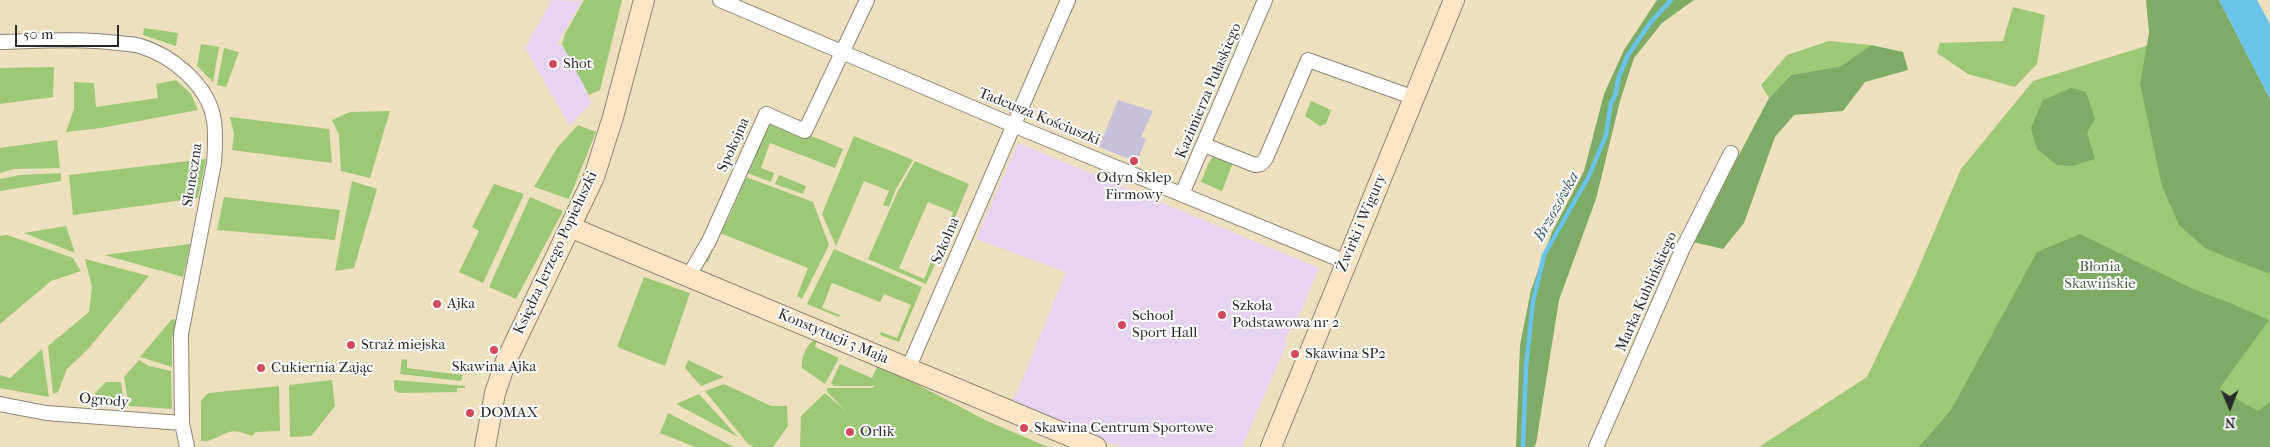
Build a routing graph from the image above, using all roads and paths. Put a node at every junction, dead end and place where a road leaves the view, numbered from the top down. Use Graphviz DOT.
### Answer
graph roads {
  1 [pos="644,0"];
  2 [pos="720,0"];
  3 [pos="867,0"];
  4 [pos="1068,0"];
  5 [pos="1265,0"];
  6 [pos="1454,0"];
  7 [pos="0,42"];
  8 [pos="842,53"];
  9 [pos="1409,96"];
  10 [pos="1013,125"];
  11 [pos="1204,145"];
  12 [pos="1731,153"];
  13 [pos="1182,194"];
  14 [pos="570,227"];
  15 [pos="1346,262"];
  16 [pos="688,277"];
  17 [pos="908,369"];
  18 [pos="0,404"];
  19 [pos="182,423"];
  20 [pos="187,447"];
  21 [pos="485,447"];
  22 [pos="1096,447"];
  23 [pos="1271,447"];
  24 [pos="1596,447"];
  1 -- 14 [label="street, Księdza Jerzego Popiełuszki"];
  2 -- 8 [label="street, Tadeusza Kościuszki"];
  3 -- 8 [label="street"];
  4 -- 10 [label="street, Szkolna"];
  5 -- 11 [label="street, Kazimierza Pułaskiego"];
  6 -- 9 [label="street, Żwirki i Wigury"];
  7 -- 19 [label="street, Słoneczna"];
  8 -- 10 [label="street, Tadeusza Kościuszki"];
  8 -- 16 [label="street, Spokojna"];
  9 -- 11 [label="street"];
  9 -- 15 [label="street, Żwirki i Wigury"];
  10 -- 13 [label="street, Tadeusza Kościuszki"];
  10 -- 17 [label="street, Szkolna"];
  11 -- 13 [label="street, Kazimierza Pułaskiego"];
  12 -- 24 [label="street, Marka Kublińskiego"];
  13 -- 15 [label="street, Tadeusza Kościuszki"];
  14 -- 16 [label="street, Konstytucji 3 Maja"];
  14 -- 21 [label="street, Księdza Jerzego Popiełuszki"];
  15 -- 23 [label="street, Żwirki i Wigury"];
  16 -- 17 [label="street, Konstytucji 3 Maja"];
  17 -- 22 [label="street, Konstytucji 3 Maja"];
  18 -- 19 [label="street, Ogrody"];
  19 -- 20 [label="street"];
}
